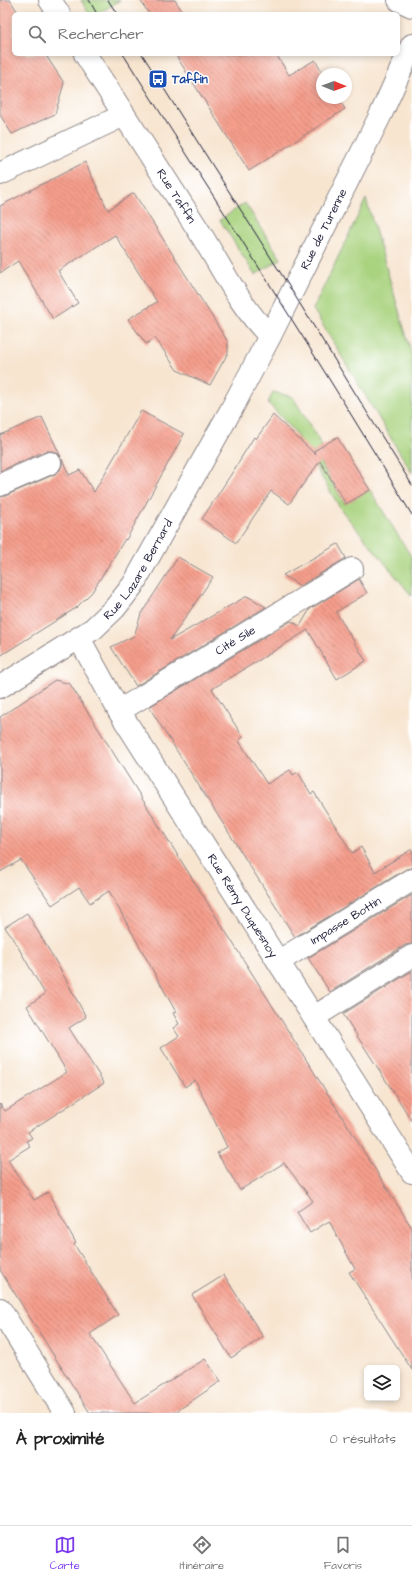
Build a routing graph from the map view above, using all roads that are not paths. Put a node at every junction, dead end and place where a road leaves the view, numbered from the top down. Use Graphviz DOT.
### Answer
graph roads {
  1 [pos="50,0"];
  2 [pos="399,0"];
  3 [pos="412,6"];
  4 [pos="58,12"];
  5 [pos="412,46"];
  6 [pos="86,56"];
  7 [pos="124,114"];
  8 [pos="0,174"];
  9 [pos="270,336"];
  10 [pos="231,410"];
  11 [pos="50,463"];
  12 [pos="0,485"];
  13 [pos="352,569"];
  14 [pos="79,638"];
  15 [pos="0,687"];
  16 [pos="119,711"];
  17 [pos="412,880"];
  18 [pos="412,956"];
  19 [pos="279,961"];
  20 [pos="314,1017"];
  21 [pos="412,1172"];
  22 [pos="0,1309"];
  23 [pos="66,1413"];
  1 -- 4 [label="street"];
  2 -- 3 [label="street"];
  5 -- 9 [label="street, Rue de Turenne"];
  6 -- 7 [label="street, Rue Taffin"];
  7 -- 8 [label="street"];
  7 -- 9 [label="street, Rue Taffin"];
  9 -- 10 [label="street, Rue de Turenne"];
  10 -- 14 [label="street, Rue Lazare Bernard"];
  11 -- 12 [label="street"];
  13 -- 16 [label="street, Cité Sile"];
  14 -- 15 [label="street, Rue Lazare Bernard"];
  14 -- 16 [label="street, Rue Rémy Duquesnoy"];
  16 -- 19 [label="street, Rue Rémy Duquesnoy"];
  17 -- 19 [label="street, Impasse Bottin"];
  18 -- 20 [label="street"];
  19 -- 20 [label="street, Rue Rémy Duquesnoy"];
  20 -- 21 [label="street, Rue Rémy Duquesnoy"];
  22 -- 23 [label="street"];
}
